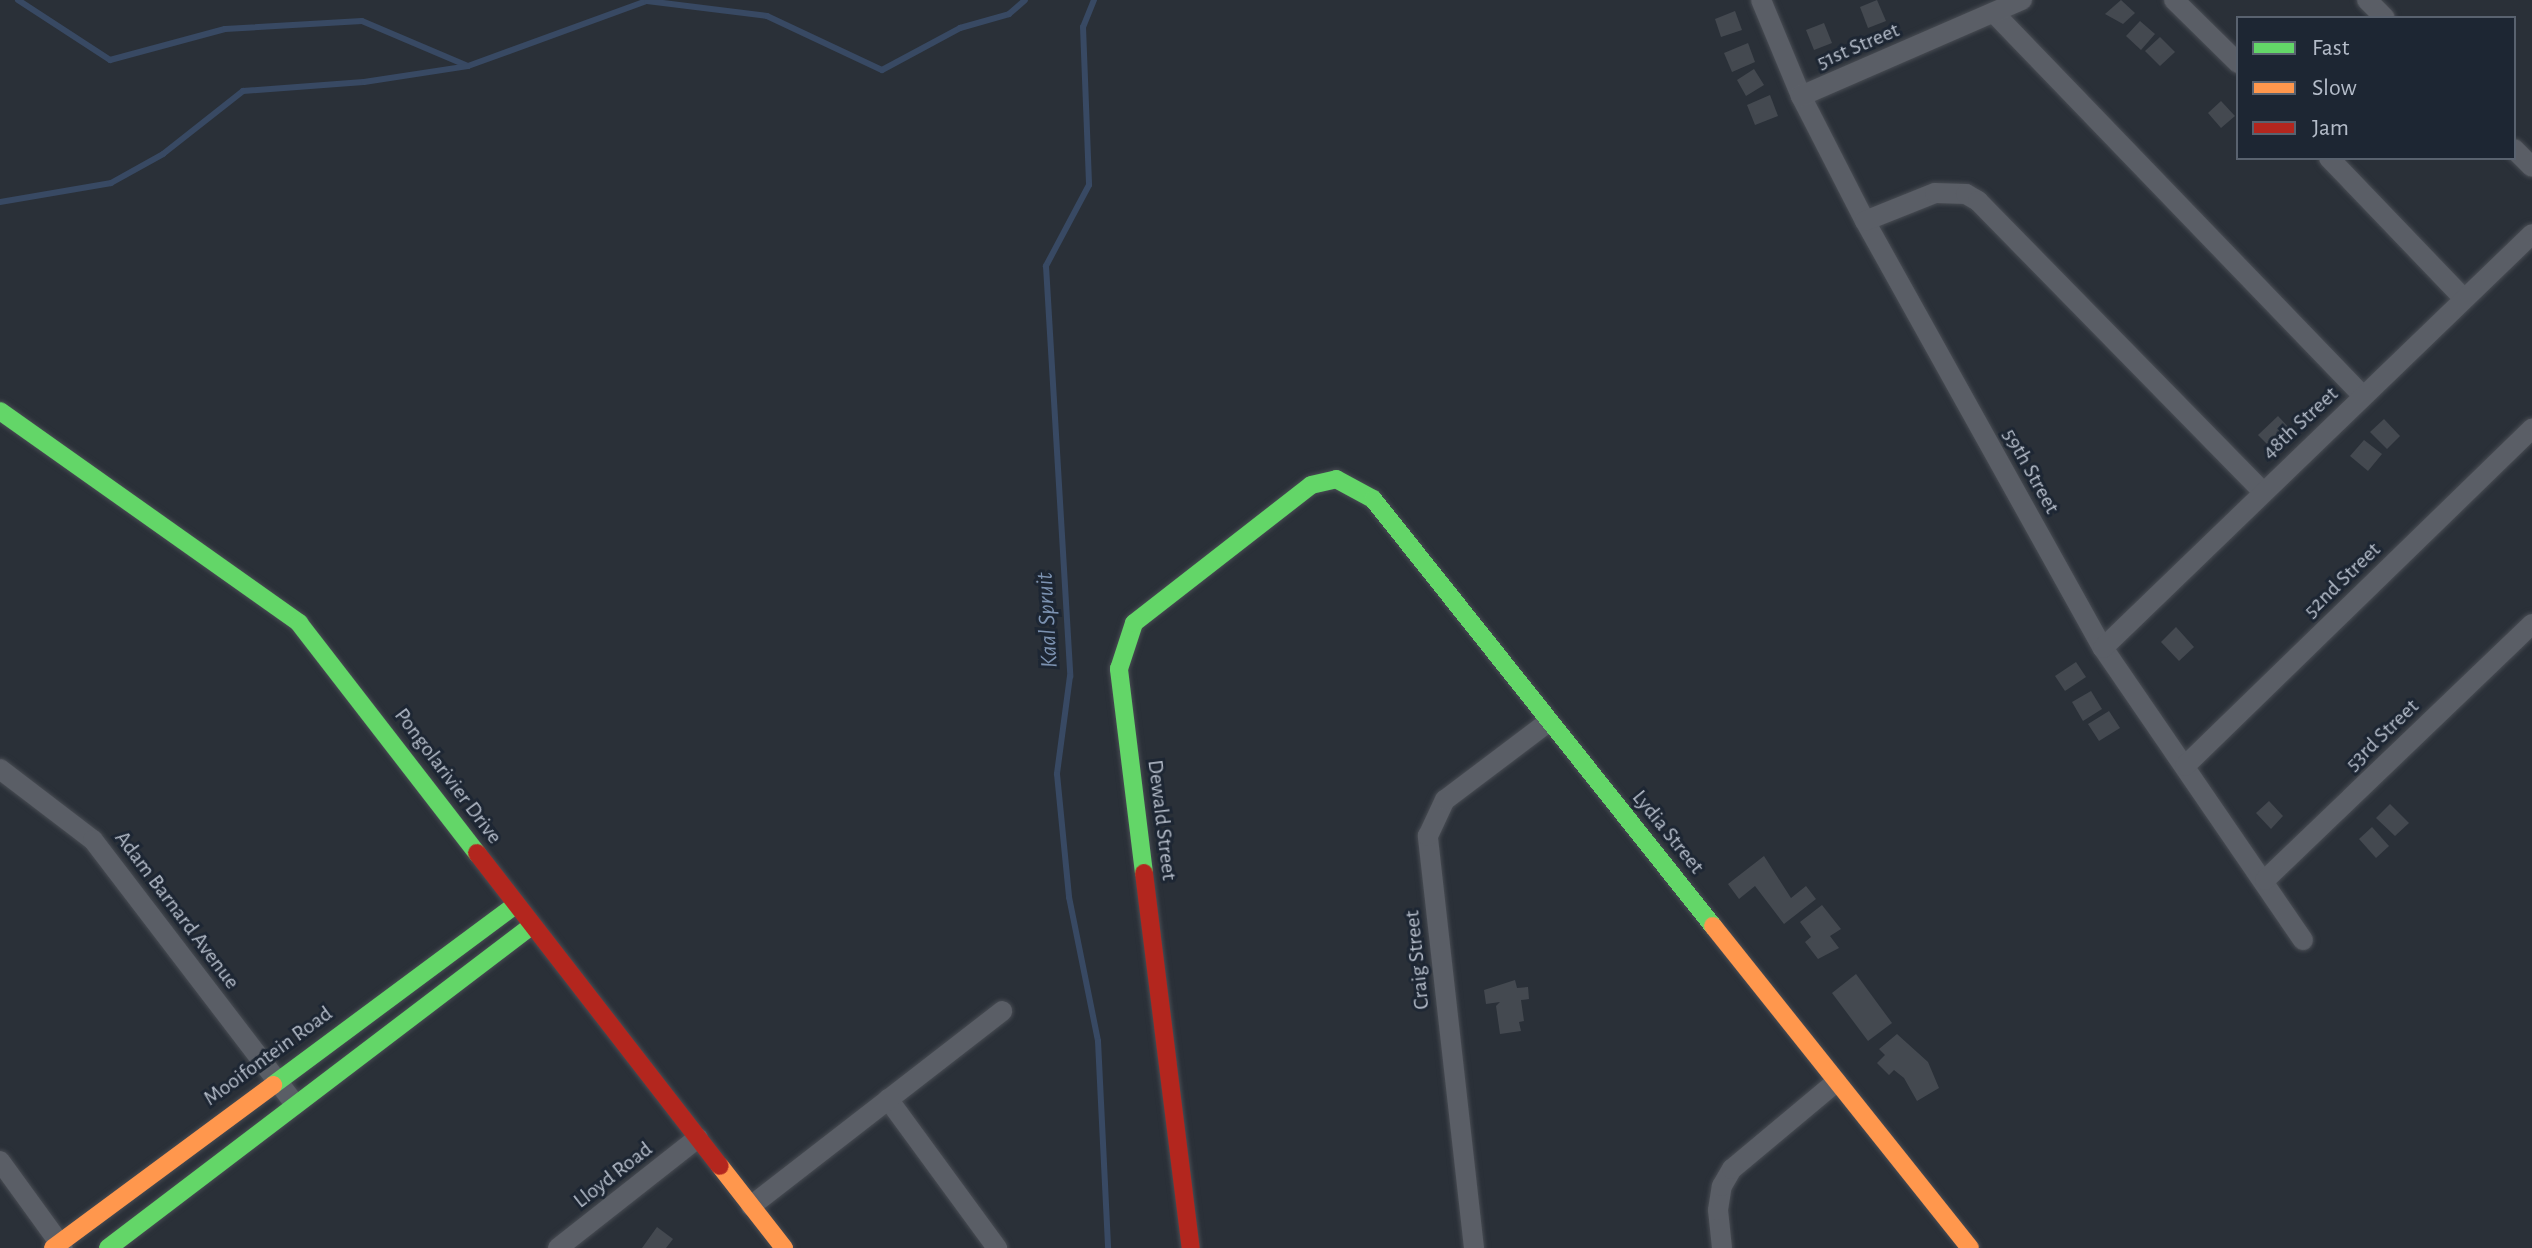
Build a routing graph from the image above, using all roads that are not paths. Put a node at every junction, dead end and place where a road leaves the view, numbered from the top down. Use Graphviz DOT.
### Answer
graph roads {
  1 [pos="1761,0"];
  2 [pos="2022,0"];
  3 [pos="2174,0"];
  4 [pos="2367,0"];
  5 [pos="1994,13"];
  6 [pos="2383,16"];
  7 [pos="2236,61"];
  8 [pos="1801,96"];
  9 [pos="2516,151"];
  10 [pos="2331,160"];
  11 [pos="2532,167"];
  12 [pos="1865,221"];
  13 [pos="2532,234"];
  14 [pos="2464,299"];
  15 [pos="2363,396"];
  16 [pos="0,411"];
  17 [pos="2532,428"];
  18 [pos="1311,485"];
  19 [pos="2262,491"];
  20 [pos="2532,624"];
  21 [pos="2103,648"];
  22 [pos="1548,722"];
  23 [pos="2185,766"];
  24 [pos="0,769"];
  25 [pos="2265,880"];
  26 [pos="514,906"];
  27 [pos="530,927"];
  28 [pos="2303,940"];
  29 [pos="1002,1011"];
  30 [pos="275,1080"];
  31 [pos="1836,1082"];
  32 [pos="888,1099"];
  33 [pos="293,1102"];
  34 [pos="698,1138"];
  35 [pos="0,1161"];
  36 [pos="751,1206"];
  37 [pos="58,1246"];
  38 [pos="108,1248"];
  39 [pos="558,1248"];
  40 [pos="784,1248"];
  41 [pos="997,1248"];
  42 [pos="1191,1248"];
  43 [pos="1474,1248"];
  44 [pos="1722,1248"];
  45 [pos="1970,1248"];
  1 -- 8 [label="street, 59th Street"];
  2 -- 5 [label="street, 51st Street"];
  3 -- 7 [label="street"];
  4 -- 6 [label="street"];
  5 -- 8 [label="street, 51st Street"];
  5 -- 15 [label="street"];
  8 -- 12 [label="street, 59th Street"];
  9 -- 11 [label="street"];
  10 -- 14 [label="street"];
  12 -- 19 [label="street"];
  12 -- 21 [label="street, 59th Street"];
  13 -- 14 [label="street, 48th Street"];
  14 -- 15 [label="street, 48th Street"];
  15 -- 19 [label="street, 48th Street"];
  16 -- 26 [label="street, Pongolarivier Drive"];
  17 -- 23 [label="street, 52nd Street"];
  18 -- 22 [label="street, Lydia Street"];
  18 -- 42 [label="street, Dewald Street"];
  19 -- 21 [label="street, 48th Street"];
  20 -- 25 [label="street, 53rd Street"];
  21 -- 23 [label="street, 59th Street"];
  22 -- 31 [label="street, Lydia Street"];
  22 -- 43 [label="street, Craig Street"];
  23 -- 25 [label="street, 59th Street"];
  24 -- 30 [label="street, Adam Barnard Avenue"];
  25 -- 28 [label="street, 59th Street"];
  26 -- 27 [label="street, Pongolarivier Drive"];
  26 -- 30 [label="street, Mooifontein Road"];
  27 -- 33 [label="street"];
  27 -- 34 [label="street, Pongolarivier Drive"];
  29 -- 32 [label="street"];
  30 -- 33 [label="street, Adam Barnard Avenue"];
  30 -- 37 [label="street, Mooifontein Road"];
  31 -- 44 [label="street"];
  31 -- 45 [label="street, Lydia Street"];
  32 -- 36 [label="street"];
  32 -- 41 [label="street"];
  33 -- 38 [label="street"];
  34 -- 36 [label="street, Pongolarivier Drive"];
  34 -- 39 [label="street, Lloyd Road"];
  35 -- 37 [label="street"];
  36 -- 40 [label="street, Pongolarivier Drive"];
}
